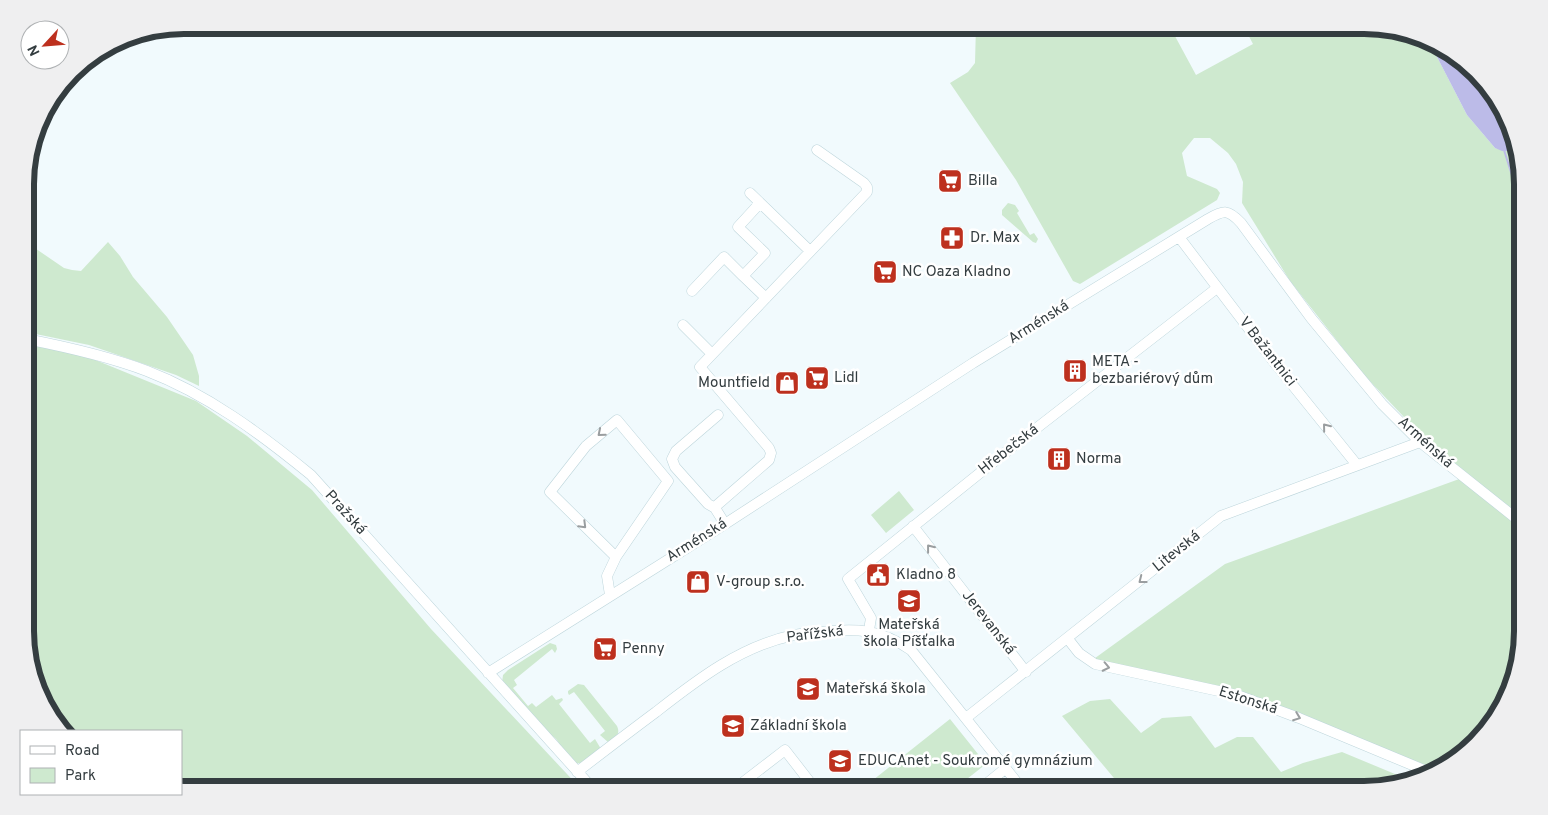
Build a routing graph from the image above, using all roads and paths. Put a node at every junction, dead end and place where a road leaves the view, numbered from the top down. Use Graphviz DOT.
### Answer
graph roads {
  1 [pos="818,150"];
  2 [pos="750,193"];
  3 [pos="760,203"];
  4 [pos="1179,237"];
  5 [pos="810,251"];
  6 [pos="743,276"];
  7 [pos="1218,288"];
  8 [pos="692,291"];
  9 [pos="766,298"];
  10 [pos="683,325"];
  11 [pos="34,340"];
  12 [pos="712,354"];
  13 [pos="718,415"];
  14 [pos="1420,442"];
  15 [pos="1357,465"];
  16 [pos="715,508"];
  17 [pos="1514,517"];
  18 [pos="725,524"];
  19 [pos="913,526"];
  20 [pos="616,557"];
  21 [pos="610,596"];
  22 [pos="869,630"];
  23 [pos="1068,639"];
  24 [pos="1026,672"];
  25 [pos="488,673"];
  26 [pos="966,718"];
  27 [pos="1006,768"];
  28 [pos="1423,769"];
  29 [pos="577,772"];
  30 [pos="586,781"];
  31 [pos="745,781"];
  32 [pos="809,781"];
  33 [pos="990,781"];
  34 [pos="1016,781"];
  1 -- 5 [label="street"];
  2 -- 3 [label="street"];
  3 -- 5 [label="street"];
  3 -- 6 [label="street"];
  4 -- 7 [label="street, V Bažantnici"];
  4 -- 14 [label="street, Arménská"];
  4 -- 18 [label="street, Arménská"];
  5 -- 9 [label="street"];
  6 -- 8 [label="street"];
  6 -- 9 [label="street"];
  15 -- 7 [label="street, V Bažantnici, one-way"];
  7 -- 19 [label="street, Hřebečská"];
  9 -- 12 [label="street"];
  10 -- 12 [label="street"];
  11 -- 25 [label="street, Pražská"];
  12 -- 16 [label="street"];
  13 -- 16 [label="street"];
  14 -- 15 [label="street, Litevská"];
  14 -- 17 [label="street, Arménská"];
  15 -- 23 [label="street, Litevská, one-way"];
  16 -- 18 [label="street"];
  18 -- 21 [label="street, Arménská"];
  19 -- 22 [label="street, Hřebečská"];
  24 -- 19 [label="street, Jerevanská, one-way"];
  20 -- 20 [label="street, one-way"];
  20 -- 21 [label="street"];
  21 -- 25 [label="street, Arménská"];
  22 -- 26 [label="street, Pařížská"];
  22 -- 29 [label="street, Pařížská"];
  23 -- 24 [label="street, Litevská"];
  23 -- 28 [label="street, Estonská, one-way"];
  24 -- 26 [label="street, Litevská"];
  25 -- 29 [label="street, Pražská"];
  26 -- 27 [label="street, Pařížská"];
  27 -- 33 [label="street"];
  27 -- 34 [label="street, Pařížská"];
  29 -- 30 [label="street, Pražská"];
  31 -- 32 [label="street"];
}
